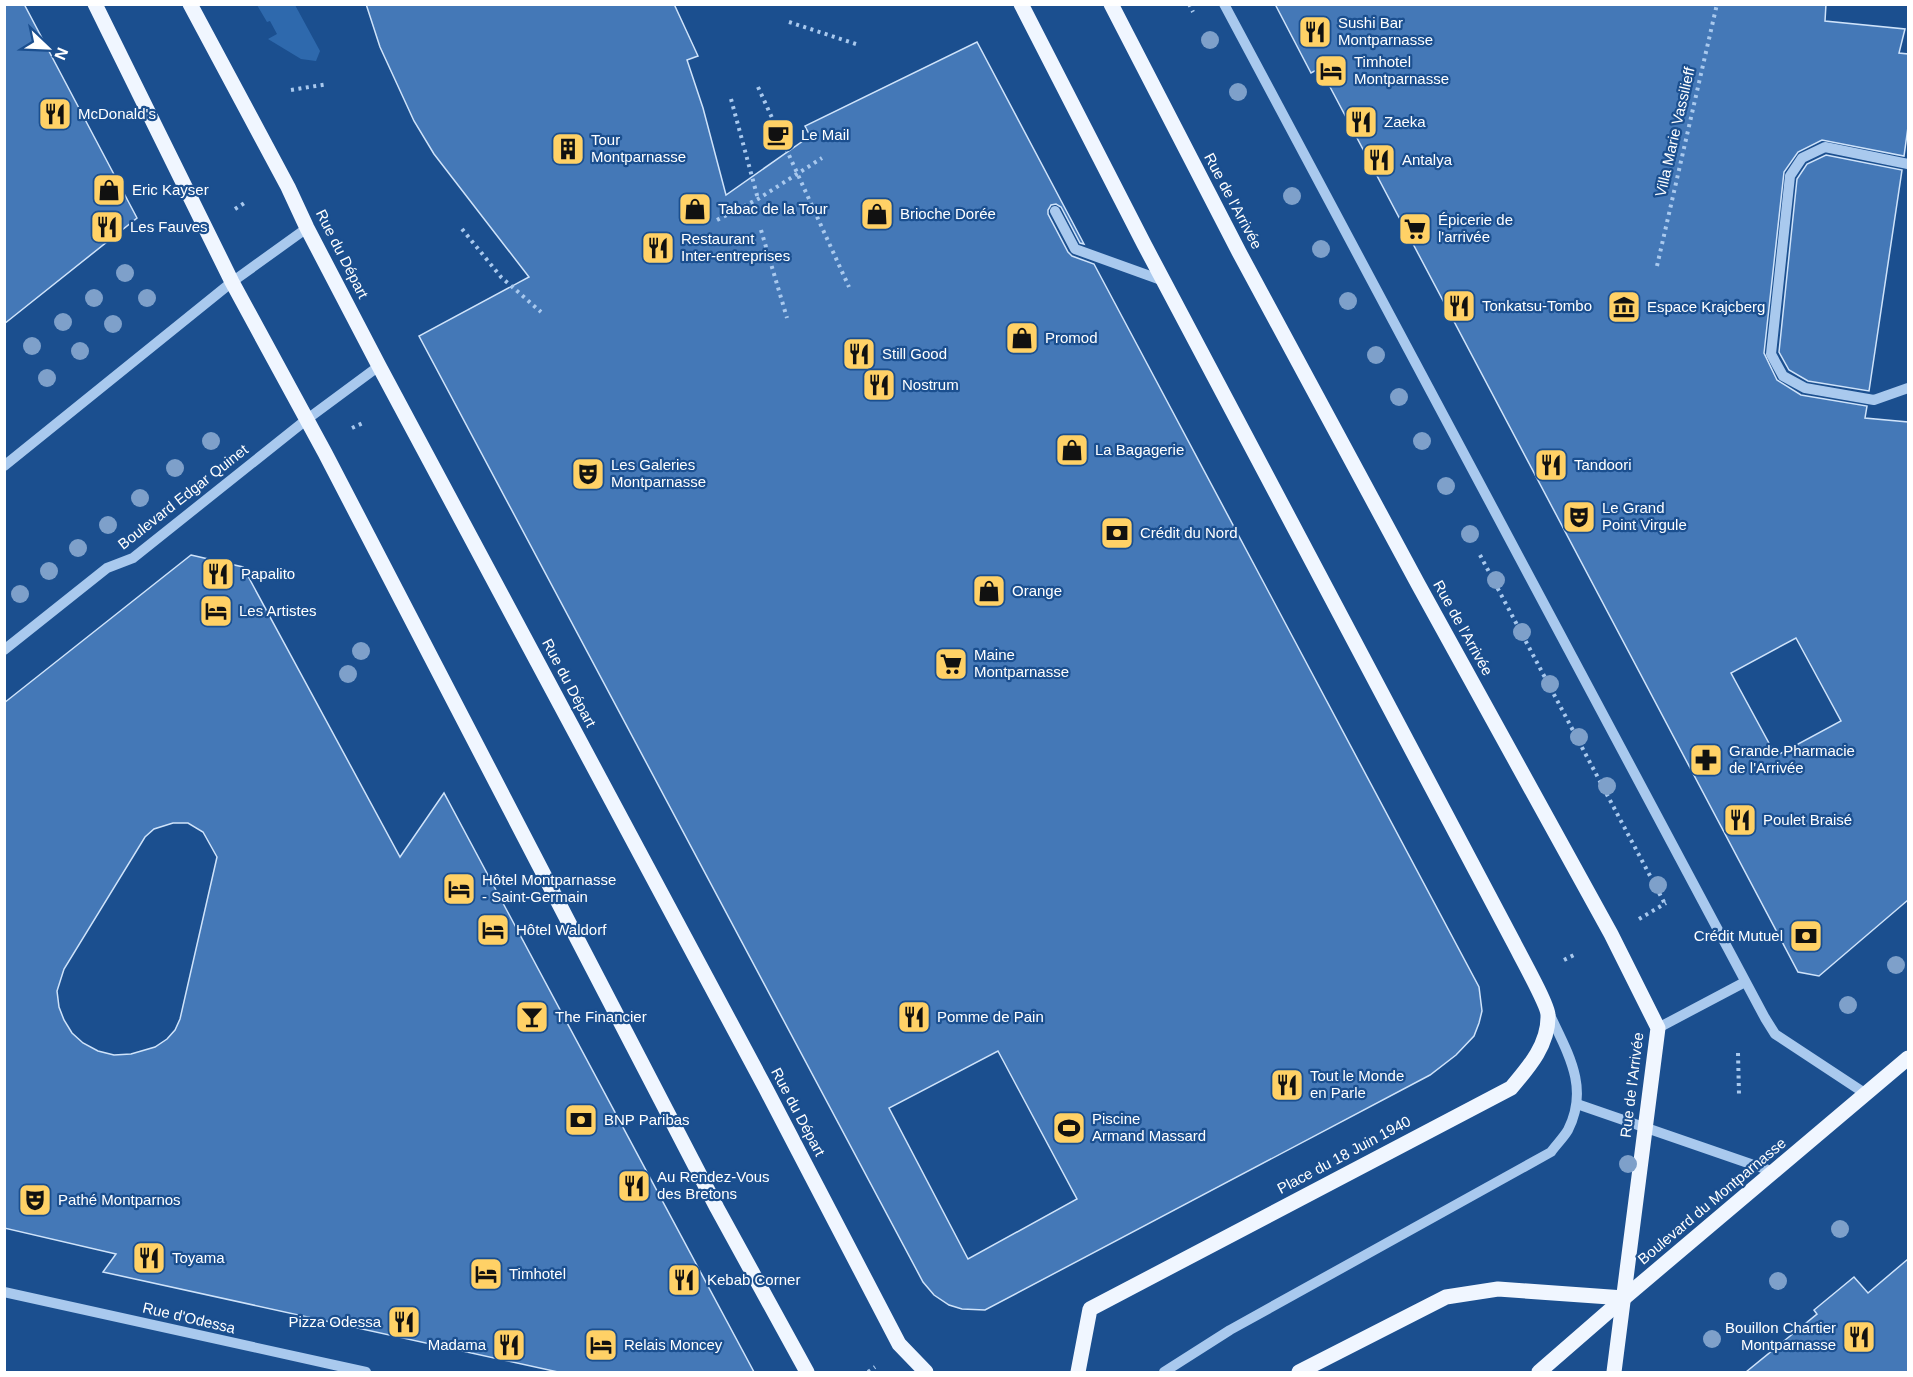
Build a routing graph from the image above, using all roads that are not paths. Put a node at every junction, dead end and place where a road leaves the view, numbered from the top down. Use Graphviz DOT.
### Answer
graph roads {
  1 [pos="95,4"];
  2 [pos="190,4"];
  3 [pos="1021,4"];
  4 [pos="1111,4"];
  5 [pos="1224,4"];
  6 [pos="1908,164"];
  7 [pos="1055,211"];
  8 [pos="307,228"];
  9 [pos="1164,281"];
  10 [pos="232,282"];
  11 [pos="380,366"];
  12 [pos="1908,387"];
  13 [pos="306,420"];
  14 [pos="4,466"];
  15 [pos="4,650"];
  16 [pos="1745,982"];
  17 [pos="1549,1013"];
  18 [pos="1658,1028"];
  19 [pos="1908,1058"];
  20 [pos="1866,1094"];
  21 [pos="1577,1104"];
  22 [pos="1646,1127"];
  23 [pos="1774,1172"];
  24 [pos="4,1292"];
  25 [pos="1624,1298"];
  26 [pos="366,1372"];
  27 [pos="807,1372"];
  28 [pos="926,1372"];
  29 [pos="1078,1372"];
  30 [pos="1164,1372"];
  31 [pos="1299,1372"];
  32 [pos="1539,1372"];
  33 [pos="1614,1372"];
  1 -- 10 [label="main road"];
  2 -- 8 [label="main road, Rue du Départ"];
  3 -- 9 [label="main road"];
  4 -- 18 [label="main road, Rue de l'Arrivée"];
  5 -- 16 [label="street"];
  6 -- 12 [label="street"];
  7 -- 9 [label="street"];
  8 -- 10 [label="street"];
  8 -- 11 [label="main road, Rue du Départ"];
  9 -- 17 [label="main road"];
  10 -- 13 [label="main road"];
  10 -- 14 [label="street"];
  11 -- 13 [label="street, Boulevard Edgar Quinet"];
  11 -- 28 [label="main road, Rue du Départ"];
  13 -- 15 [label="street, Boulevard Edgar Quinet"];
  13 -- 27 [label="main road"];
  16 -- 18 [label="street"];
  16 -- 20 [label="street"];
  17 -- 21 [label="street"];
  17 -- 29 [label="main road, Place du 18 Juin 1940"];
  18 -- 22 [label="main road, Rue de l'Arrivée"];
  19 -- 20 [label="main road, Boulevard du Montparnasse"];
  20 -- 23 [label="main road, Boulevard du Montparnasse"];
  21 -- 22 [label="street"];
  21 -- 30 [label="street"];
  22 -- 23 [label="street"];
  22 -- 25 [label="main road, Rue de l'Arrivée"];
  23 -- 25 [label="main road, Boulevard du Montparnasse"];
  24 -- 26 [label="street, Rue d'Odessa"];
  25 -- 31 [label="main road"];
  25 -- 32 [label="main road, Boulevard du Montparnasse"];
  25 -- 33 [label="main road"];
}
